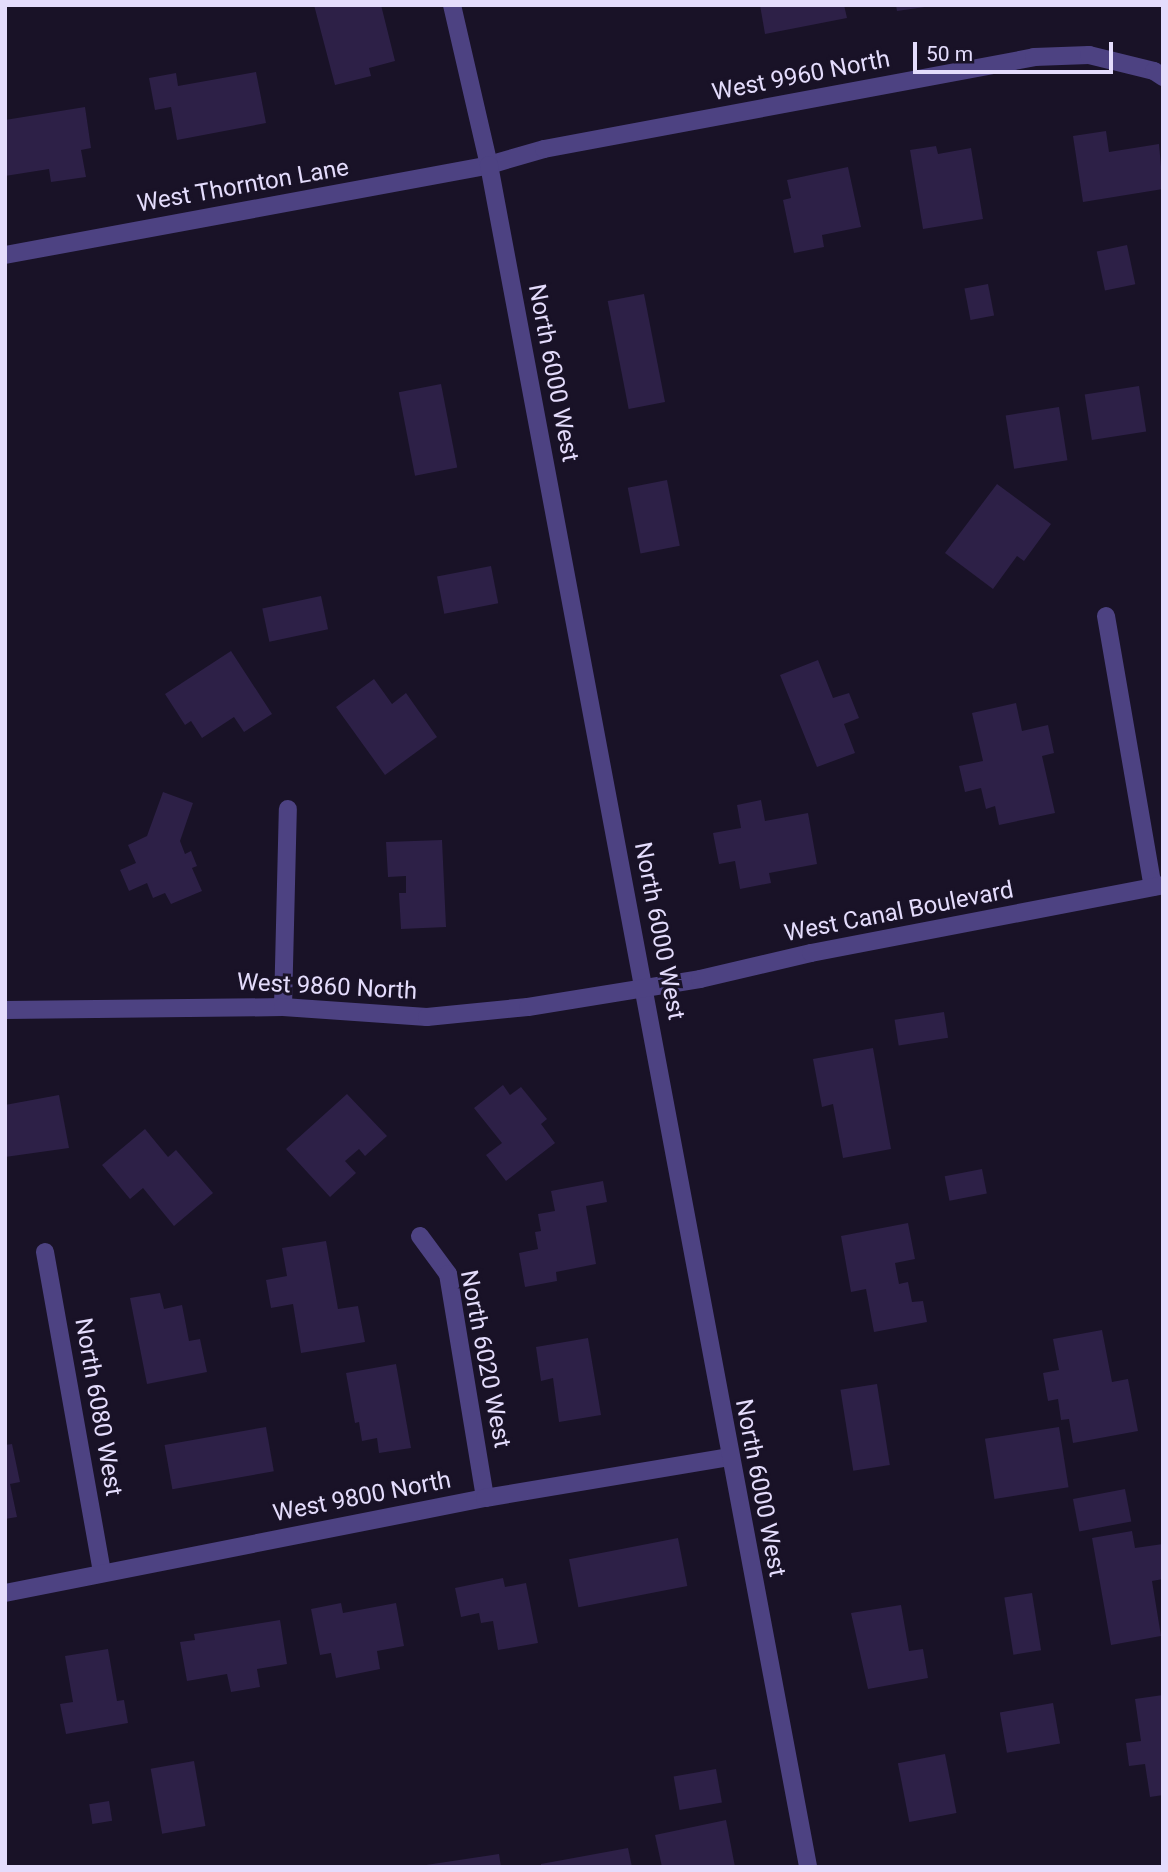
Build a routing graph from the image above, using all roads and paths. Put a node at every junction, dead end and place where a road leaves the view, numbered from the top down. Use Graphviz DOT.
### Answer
graph roads {
  1 [pos="452,5"];
  2 [pos="1163,77"];
  3 [pos="489,165"];
  4 [pos="5,255"];
  5 [pos="1106,616"];
  6 [pos="288,809"];
  7 [pos="1158,886"];
  8 [pos="645,987"];
  9 [pos="283,1007"];
  10 [pos="5,1010"];
  11 [pos="420,1236"];
  12 [pos="46,1252"];
  13 [pos="729,1457"];
  14 [pos="485,1498"];
  15 [pos="102,1572"];
  16 [pos="5,1593"];
  17 [pos="808,1867"];
  1 -- 3 [label="street, North 6000 West"];
  2 -- 3 [label="street, West 9960 North"];
  3 -- 4 [label="street, West Thornton Lane"];
  3 -- 8 [label="street, North 6000 West"];
  5 -- 7 [label="street"];
  6 -- 9 [label="street"];
  7 -- 8 [label="street, West Canal Boulevard"];
  8 -- 9 [label="street, West 9860 North"];
  8 -- 13 [label="street, North 6000 West"];
  9 -- 10 [label="street, West 9860 North"];
  11 -- 14 [label="street, North 6020 West"];
  12 -- 15 [label="street, North 6080 West"];
  13 -- 14 [label="street, West 9800 North"];
  13 -- 17 [label="street, North 6000 West"];
  14 -- 15 [label="street, West 9800 North"];
  15 -- 16 [label="street, West 9800 North"];
}
